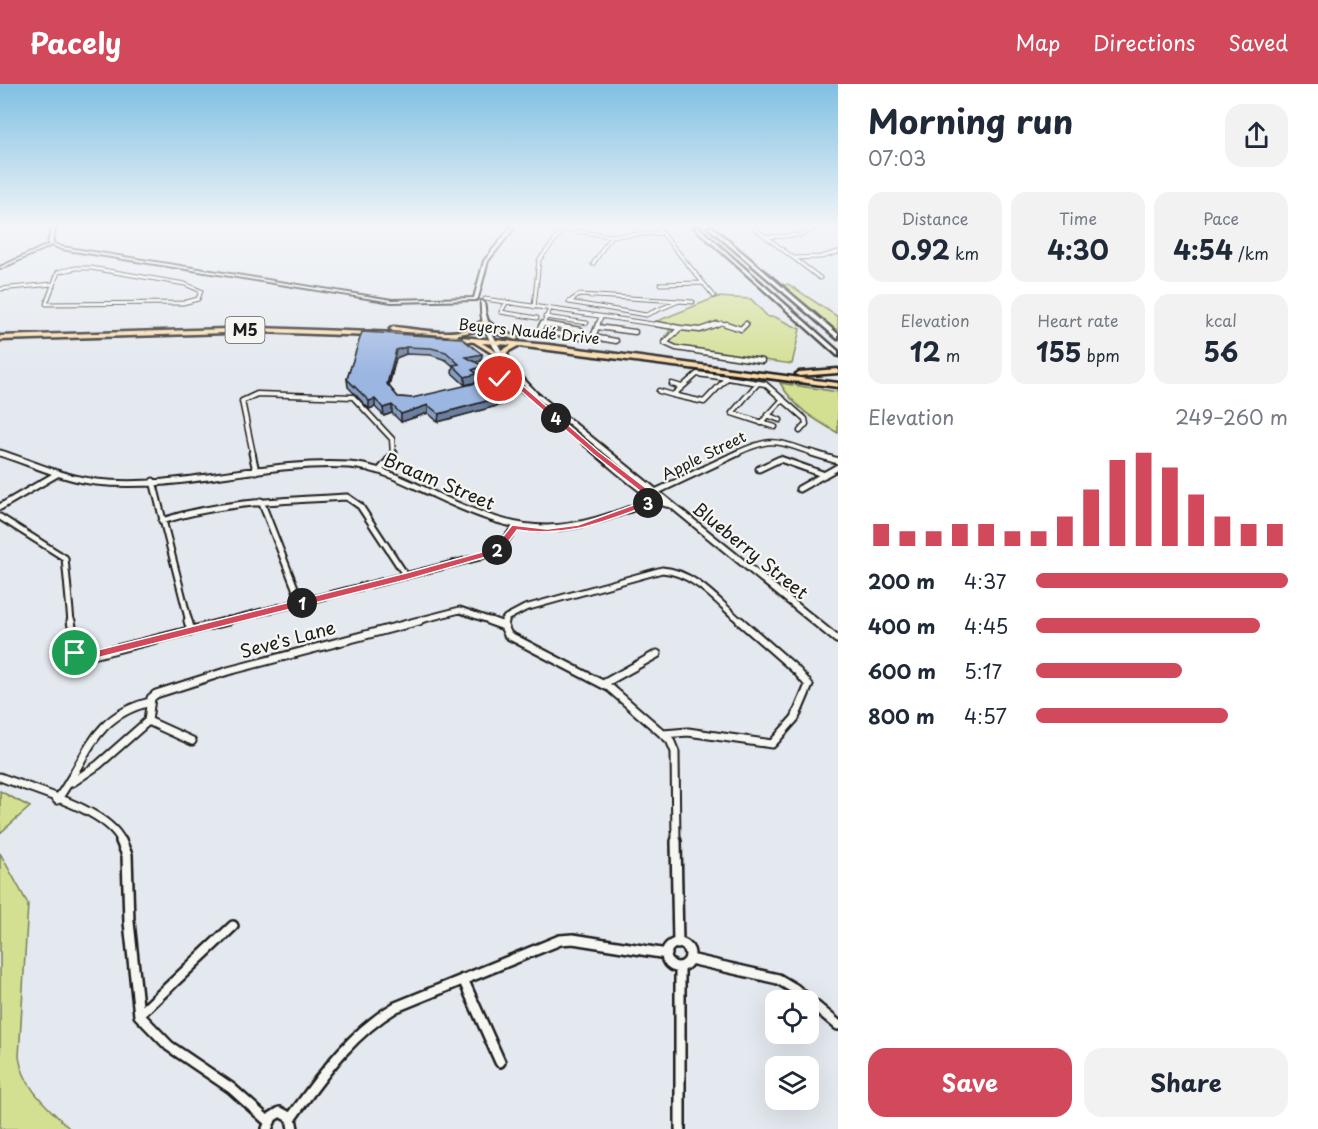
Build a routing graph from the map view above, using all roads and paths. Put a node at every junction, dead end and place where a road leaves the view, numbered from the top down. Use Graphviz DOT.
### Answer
graph roads {
  1 [pos="56,276"];
  2 [pos="137,276"];
  3 [pos="241,276"];
  4 [pos="483,276"];
  5 [pos="537,276"];
  6 [pos="697,276"];
  7 [pos="751,276"];
  8 [pos="766,276"];
  9 [pos="817,276"];
  10 [pos="820,278"];
  11 [pos="703,283"];
  12 [pos="660,284"];
  13 [pos="52,285"];
  14 [pos="0,289"];
  15 [pos="714,296"];
  16 [pos="480,300"];
  17 [pos="679,301"];
  18 [pos="693,302"];
  19 [pos="506,303"];
  20 [pos="534,307"];
  21 [pos="550,309"];
  22 [pos="641,314"];
  23 [pos="601,316"];
  24 [pos="545,317"];
  25 [pos="537,318"];
  26 [pos="484,322"];
  27 [pos="636,322"];
  28 [pos="587,323"];
  29 [pos="643,323"];
  30 [pos="542,324"];
  31 [pos="746,324"];
  32 [pos="597,327"];
  33 [pos="680,328"];
  34 [pos="581,330"];
  35 [pos="0,332"];
  36 [pos="635,332"];
  37 [pos="450,333"];
  38 [pos="0,338"];
  39 [pos="516,338"];
  40 [pos="584,338"];
  41 [pos="838,338"];
  42 [pos="468,339"];
  43 [pos="491,339"];
  44 [pos="616,341"];
  45 [pos="530,344"];
  46 [pos="838,354"];
  47 [pos="498,355"];
  48 [pos="505,358"];
  49 [pos="762,361"];
  50 [pos="505,367"];
  51 [pos="838,371"];
  52 [pos="799,374"];
  53 [pos="515,376"];
  54 [pos="727,378"];
  55 [pos="500,379"];
  56 [pos="838,379"];
  57 [pos="758,383"];
  58 [pos="672,384"];
  59 [pos="476,385"];
  60 [pos="518,385"];
  61 [pos="838,386"];
  62 [pos="681,387"];
  63 [pos="659,391"];
  64 [pos="673,395"];
  65 [pos="783,399"];
  66 [pos="767,415"];
  67 [pos="780,420"];
  68 [pos="761,423"];
  69 [pos="775,427"];
  70 [pos="800,431"];
  71 [pos="0,453"];
  72 [pos="838,461"];
  73 [pos="838,467"];
  74 [pos="759,469"];
  75 [pos="380,470"];
  76 [pos="256,471"];
  77 [pos="57,474"];
  78 [pos="825,475"];
  79 [pos="153,481"];
  80 [pos="799,489"];
  81 [pos="658,497"];
  82 [pos="261,501"];
  83 [pos="0,507"];
  84 [pos="0,517"];
  85 [pos="162,520"];
  86 [pos="515,527"];
  87 [pos="406,576"];
  88 [pos="301,603"];
  89 [pos="504,626"];
  90 [pos="192,631"];
  91 [pos="838,640"];
  92 [pos="657,654"];
  93 [pos="603,684"];
  94 [pos="150,702"];
  95 [pos="148,721"];
  96 [pos="663,734"];
  97 [pos="192,741"];
  98 [pos="0,777"];
  99 [pos="72,782"];
  100 [pos="57,800"];
  101 [pos="233,926"];
  102 [pos="678,944"];
  103 [pos="667,954"];
  104 [pos="690,959"];
  105 [pos="680,968"];
  106 [pos="463,979"];
  107 [pos="139,1015"];
  108 [pos="838,1024"];
  109 [pos="500,1062"];
  110 [pos="292,1124"];
  111 [pos="268,1125"];
  112 [pos="680,1129"];
  1 -- 13 [label="street"];
  2 -- 13 [label="street"];
  3 -- 16 [label="street"];
  4 -- 16 [label="street"];
  5 -- 20 [label="street"];
  6 -- 11 [label="street"];
  7 -- 46 [label="main road"];
  8 -- 41 [label="main road"];
  9 -- 10 [label="street"];
  11 -- 12 [label="street"];
  11 -- 15 [label="street"];
  13 -- 14 [label="street"];
  16 -- 19 [label="street"];
  16 -- 26 [label="street"];
  17 -- 18 [label="street"];
  17 -- 22 [label="street"];
  17 -- 22 [label="street"];
  19 -- 20 [label="street"];
  19 -- 25 [label="street"];
  20 -- 21 [label="street"];
  21 -- 23 [label="street"];
  21 -- 24 [label="street"];
  22 -- 27 [label="street"];
  22 -- 29 [label="street"];
  23 -- 27 [label="street"];
  23 -- 32 [label="street"];
  24 -- 28 [label="street"];
  24 -- 30 [label="street"];
  26 -- 37 [label="main road"];
  26 -- 39 [label="main road"];
  26 -- 43 [label="street"];
  27 -- 29 [label="street"];
  29 -- 33 [label="street"];
  30 -- 34 [label="street"];
  30 -- 40 [label="street"];
  31 -- 33 [label="street"];
  32 -- 36 [label="street"];
  32 -- 44 [label="street"];
  33 -- 49 [label="street"];
  35 -- 37 [label="main road, Beyers Naudé Drive / M5"];
  37 -- 43 [label="main road, Beyers Naudé Drive / M5"];
  38 -- 42 [label="main road, Beyers Naudé Drive / M5"];
  39 -- 43 [label="main road, Beyers Naudé Drive / M5"];
  39 -- 52 [label="main road, Beyers Naudé Drive / M5"];
  42 -- 43 [label="main road, Beyers Naudé Drive / M5"];
  42 -- 47 [label="main road"];
  43 -- 45 [label="main road, Beyers Naudé Drive / M5"];
  43 -- 47 [label="street, Blueberry Street"];
  43 -- 48 [label="street, Blueberry Street"];
  45 -- 48 [label="main road"];
  45 -- 61 [label="main road, Beyers Naudé Drive / M5"];
  47 -- 50 [label="street, Blueberry Street"];
  48 -- 53 [label="street, Blueberry Street"];
  50 -- 53 [label="street, Blueberry Street"];
  50 -- 55 [label="street"];
  51 -- 52 [label="main road"];
  52 -- 56 [label="main road, Beyers Naudé Drive / M5"];
  53 -- 55 [label="street"];
  53 -- 60 [label="street, Blueberry Street"];
  53 -- 81 [label="street, Blueberry Street"];
  54 -- 57 [label="street"];
  54 -- 62 [label="street"];
  54 -- 64 [label="street"];
  55 -- 59 [label="street"];
  55 -- 60 [label="street"];
  57 -- 65 [label="street"];
  57 -- 68 [label="street"];
  58 -- 62 [label="street"];
  60 -- 81 [label="street, Blueberry Street"];
  62 -- 64 [label="street"];
  63 -- 64 [label="street"];
  65 -- 66 [label="street"];
  65 -- 70 [label="street"];
  66 -- 67 [label="street"];
  66 -- 68 [label="street"];
  68 -- 69 [label="street"];
  71 -- 77 [label="street, Braam Street"];
  72 -- 81 [label="street, Apple Street"];
  73 -- 78 [label="street"];
  74 -- 78 [label="street"];
  75 -- 76 [label="street, Braam Street"];
  75 -- 76 [label="street"];
  75 -- 86 [label="street, Braam Street"];
  76 -- 79 [label="street, Braam Street"];
  77 -- 79 [label="street, Braam Street"];
  77 -- 83 [label="street"];
  78 -- 80 [label="street"];
  79 -- 85 [label="street"];
  81 -- 86 [label="street, Braam Street"];
  81 -- 91 [label="street, Blueberry Street"];
  82 -- 85 [label="street"];
  82 -- 87 [label="street"];
  82 -- 88 [label="street"];
  84 -- 90 [label="street"];
  85 -- 90 [label="street"];
  86 -- 87 [label="street"];
  87 -- 88 [label="street"];
  88 -- 90 [label="street"];
  89 -- 93 [label="street"];
  89 -- 94 [label="street, Seve's Lane"];
  89 -- 96 [label="street"];
  92 -- 93 [label="street"];
  93 -- 96 [label="street"];
  94 -- 95 [label="street"];
  94 -- 99 [label="street, Seve's Lane"];
  95 -- 97 [label="street"];
  95 -- 99 [label="street"];
  96 -- 102 [label="street"];
  98 -- 100 [label="street"];
  99 -- 100 [label="street"];
  100 -- 107 [label="street"];
  101 -- 107 [label="street"];
  102 -- 103 [label="street"];
  102 -- 104 [label="street"];
  103 -- 105 [label="street"];
  103 -- 106 [label="street"];
  104 -- 105 [label="street"];
  104 -- 108 [label="street"];
  105 -- 112 [label="street"];
  106 -- 109 [label="street"];
  106 -- 110 [label="street"];
  107 -- 111 [label="street"];
  110 -- 111 [label="street"];
}
